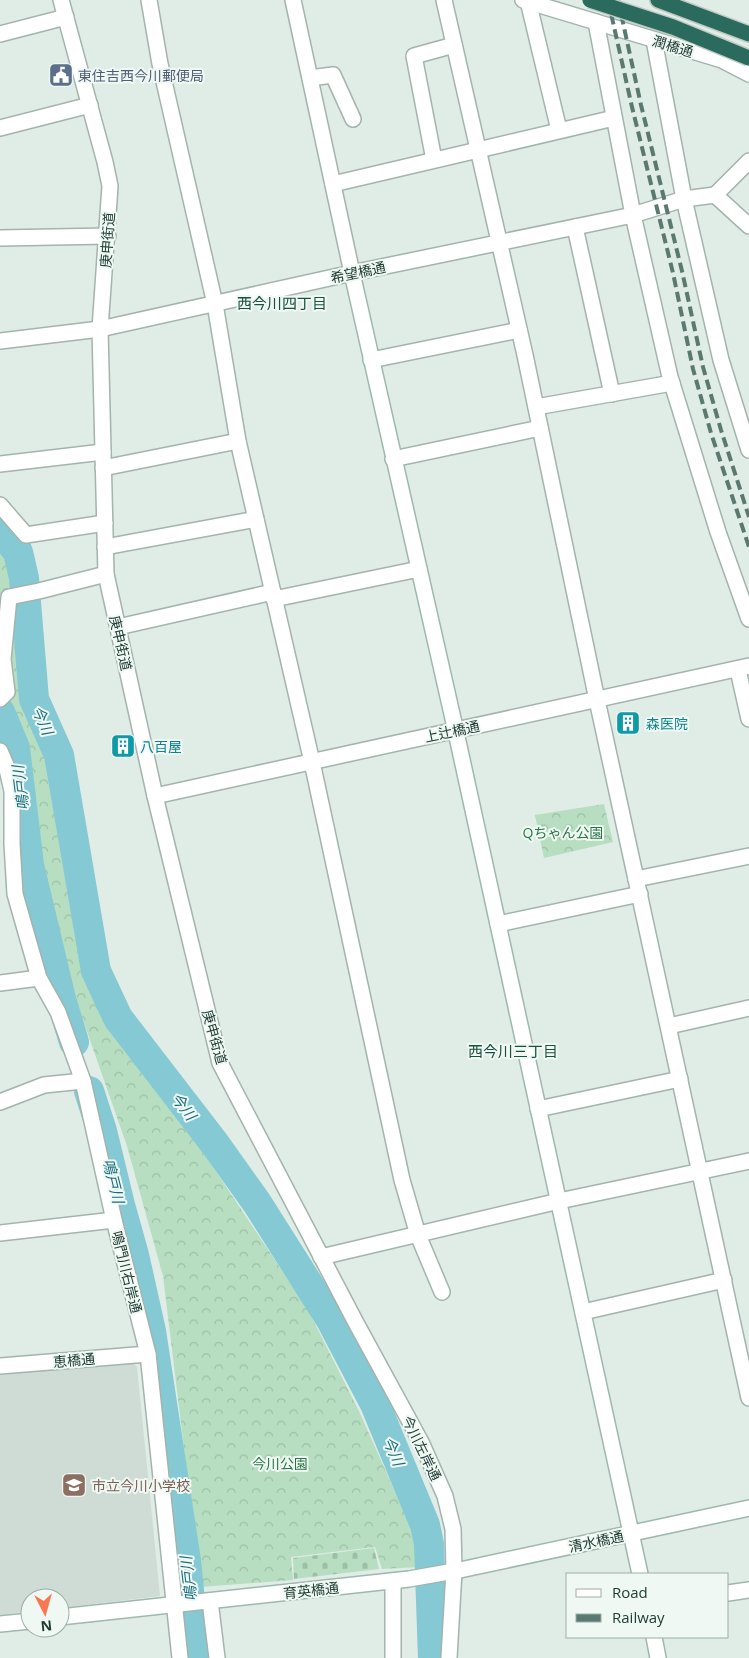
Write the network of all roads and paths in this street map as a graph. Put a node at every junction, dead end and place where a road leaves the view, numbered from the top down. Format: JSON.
{"nodes":[{"id":1,"x":61,"y":0,"type":"edge"},
{"id":2,"x":149,"y":0,"type":"edge"},
{"id":3,"x":293,"y":0,"type":"edge"},
{"id":4,"x":444,"y":0,"type":"edge"},
{"id":5,"x":590,"y":0,"type":"edge"},
{"id":6,"x":658,"y":0,"type":"edge"},
{"id":7,"x":525,"y":1,"type":"edge"},
{"id":8,"x":66,"y":17,"type":"junction"},
{"id":9,"x":596,"y":22,"type":"junction"},
{"id":10,"x":0,"y":34,"type":"edge"},
{"id":11,"x":749,"y":34,"type":"edge"},
{"id":12,"x":654,"y":40,"type":"junction"},
{"id":13,"x":454,"y":44,"type":"junction"},
{"id":14,"x":749,"y":58,"type":"edge"},
{"id":15,"x":749,"y":74,"type":"edge"},
{"id":16,"x":310,"y":78,"type":"junction"},
{"id":17,"x":90,"y":105,"type":"junction"},
{"id":18,"x":614,"y":118,"type":"junction"},
{"id":19,"x":353,"y":119,"type":"dead end"},
{"id":20,"x":0,"y":128,"type":"edge"},
{"id":21,"x":559,"y":130,"type":"junction"},
{"id":22,"x":477,"y":150,"type":"junction"},
{"id":23,"x":434,"y":160,"type":"junction"},
{"id":24,"x":749,"y":161,"type":"edge"},
{"id":25,"x":333,"y":184,"type":"junction"},
{"id":26,"x":715,"y":195,"type":"junction"},
{"id":27,"x":684,"y":199,"type":"junction"},
{"id":28,"x":633,"y":215,"type":"junction"},
{"id":29,"x":749,"y":226,"type":"edge"},
{"id":30,"x":575,"y":227,"type":"junction"},
{"id":31,"x":108,"y":236,"type":"junction"},
{"id":32,"x":0,"y":238,"type":"edge"},
{"id":33,"x":498,"y":243,"type":"junction"},
{"id":34,"x":352,"y":273,"type":"junction"},
{"id":35,"x":215,"y":304,"type":"junction"},
{"id":36,"x":100,"y":329,"type":"junction"},
{"id":37,"x":519,"y":330,"type":"junction"},
{"id":38,"x":0,"y":341,"type":"edge"},
{"id":39,"x":371,"y":360,"type":"junction"},
{"id":40,"x":672,"y":383,"type":"junction"},
{"id":41,"x":612,"y":394,"type":"junction"},
{"id":42,"x":536,"y":407,"type":"junction"},
{"id":43,"x":540,"y":428,"type":"junction"},
{"id":44,"x":238,"y":441,"type":"junction"},
{"id":45,"x":749,"y":450,"type":"edge"},
{"id":46,"x":103,"y":452,"type":"junction"},
{"id":47,"x":394,"y":459,"type":"junction"},
{"id":48,"x":0,"y":464,"type":"edge"},
{"id":49,"x":103,"y":468,"type":"junction"},
{"id":50,"x":0,"y":505,"type":"edge"},
{"id":51,"x":256,"y":519,"type":"junction"},
{"id":52,"x":104,"y":523,"type":"junction"},
{"id":53,"x":105,"y":547,"type":"junction"},
{"id":54,"x":419,"y":569,"type":"junction"},
{"id":55,"x":106,"y":574,"type":"junction"},
{"id":56,"x":274,"y":595,"type":"junction"},
{"id":57,"x":749,"y":619,"type":"edge"},
{"id":58,"x":118,"y":627,"type":"junction"},
{"id":59,"x":743,"y":668,"type":"edge"},
{"id":60,"x":1,"y":699,"type":"edge"},
{"id":61,"x":597,"y":700,"type":"junction"},
{"id":62,"x":749,"y":719,"type":"edge"},
{"id":63,"x":455,"y":730,"type":"junction"},
{"id":64,"x":0,"y":752,"type":"edge"},
{"id":65,"x":312,"y":762,"type":"junction"},
{"id":66,"x":155,"y":796,"type":"junction"},
{"id":67,"x":5,"y":803,"type":"edge"},
{"id":68,"x":749,"y":856,"type":"edge"},
{"id":69,"x":636,"y":879,"type":"junction"},
{"id":70,"x":7,"y":889,"type":"edge"},
{"id":71,"x":640,"y":894,"type":"junction"},
{"id":72,"x":498,"y":924,"type":"junction"},
{"id":73,"x":39,"y":978,"type":"junction"},
{"id":74,"x":0,"y":983,"type":"edge"},
{"id":75,"x":749,"y":1008,"type":"edge"},
{"id":76,"x":668,"y":1026,"type":"junction"},
{"id":77,"x":680,"y":1079,"type":"junction"},
{"id":78,"x":84,"y":1081,"type":"junction"},
{"id":79,"x":0,"y":1102,"type":"edge"},
{"id":80,"x":538,"y":1109,"type":"junction"},
{"id":81,"x":749,"y":1161,"type":"edge"},
{"id":82,"x":700,"y":1171,"type":"junction"},
{"id":83,"x":559,"y":1201,"type":"junction"},
{"id":84,"x":114,"y":1220,"type":"junction"},
{"id":85,"x":0,"y":1233,"type":"edge"},
{"id":86,"x":418,"y":1235,"type":"junction"},
{"id":87,"x":322,"y":1257,"type":"junction"},
{"id":88,"x":724,"y":1280,"type":"junction"},
{"id":89,"x":442,"y":1292,"type":"dead end"},
{"id":90,"x":583,"y":1312,"type":"junction"},
{"id":91,"x":148,"y":1354,"type":"junction"},
{"id":92,"x":0,"y":1366,"type":"edge"},
{"id":93,"x":747,"y":1377,"type":"edge"},
{"id":94,"x":749,"y":1398,"type":"edge"},
{"id":95,"x":749,"y":1508,"type":"edge"},
{"id":96,"x":630,"y":1533,"type":"junction"},
{"id":97,"x":448,"y":1572,"type":"junction"},
{"id":98,"x":640,"y":1573,"type":"edge"},
{"id":99,"x":421,"y":1577,"type":"joint"},
{"id":100,"x":393,"y":1581,"type":"junction"},
{"id":101,"x":749,"y":1590,"type":"edge"},
{"id":102,"x":729,"y":1593,"type":"edge"},
{"id":103,"x":206,"y":1601,"type":"junction"},
{"id":104,"x":178,"y":1603,"type":"junction"},
{"id":105,"x":70,"y":1616,"type":"edge"},
{"id":106,"x":20,"y":1621,"type":"edge"},
{"id":107,"x":0,"y":1624,"type":"edge"},
{"id":108,"x":654,"y":1638,"type":"edge"},
{"id":109,"x":180,"y":1658,"type":"edge"},
{"id":110,"x":216,"y":1658,"type":"edge"},
{"id":111,"x":394,"y":1658,"type":"edge"},
{"id":112,"x":449,"y":1658,"type":"edge"},
{"id":113,"x":658,"y":1658,"type":"edge"}],
"edges":[{"from":1,"to":8,"type":"street","name":"庚申街道"},
{"from":2,"to":35,"type":"street"},
{"from":3,"to":16,"type":"street"},
{"from":4,"to":13,"type":"street"},
{"from":5,"to":14,"type":"highway","bridge":true},
{"from":6,"to":11,"type":"highway"},
{"from":7,"to":9,"type":"street","name":"潤橋通"},
{"from":7,"to":21,"type":"street"},
{"from":8,"to":10,"type":"street"},
{"from":8,"to":17,"type":"street","name":"庚申街道"},
{"from":9,"to":12,"type":"street","name":"潤橋通"},
{"from":9,"to":18,"type":"street"},
{"from":12,"to":15,"type":"street","name":"潤橋通"},
{"from":12,"to":27,"type":"street"},
{"from":13,"to":22,"type":"street"},
{"from":13,"to":23,"type":"street"},
{"from":16,"to":19,"type":"street"},
{"from":16,"to":25,"type":"street"},
{"from":17,"to":20,"type":"street"},
{"from":17,"to":31,"type":"street","name":"庚申街道"},
{"from":18,"to":21,"type":"street"},
{"from":18,"to":28,"type":"street"},
{"from":21,"to":22,"type":"street"},
{"from":22,"to":23,"type":"street"},
{"from":22,"to":33,"type":"street"},
{"from":23,"to":25,"type":"street"},
{"from":24,"to":26,"type":"street"},
{"from":25,"to":34,"type":"street"},
{"from":26,"to":27,"type":"street","name":"希望橋通"},
{"from":26,"to":29,"type":"street"},
{"from":27,"to":28,"type":"street","name":"希望橋通"},
{"from":27,"to":45,"type":"street"},
{"from":28,"to":30,"type":"street","name":"希望橋通"},
{"from":28,"to":40,"type":"street"},
{"from":30,"to":33,"type":"street","name":"希望橋通"},
{"from":30,"to":41,"type":"street"},
{"from":31,"to":32,"type":"street"},
{"from":31,"to":36,"type":"street","name":"庚申街道"},
{"from":33,"to":34,"type":"street","name":"希望橋通"},
{"from":33,"to":37,"type":"street"},
{"from":34,"to":35,"type":"street","name":"希望橋通"},
{"from":34,"to":39,"type":"street"},
{"from":35,"to":36,"type":"street","name":"希望橋通"},
{"from":35,"to":44,"type":"street"},
{"from":36,"to":38,"type":"street","name":"希望橋通"},
{"from":36,"to":46,"type":"street","name":"庚申街道"},
{"from":37,"to":39,"type":"street"},
{"from":37,"to":42,"type":"street"},
{"from":39,"to":47,"type":"street"},
{"from":40,"to":41,"type":"street"},
{"from":40,"to":57,"type":"street"},
{"from":41,"to":42,"type":"street"},
{"from":42,"to":43,"type":"street"},
{"from":43,"to":47,"type":"street"},
{"from":43,"to":61,"type":"street"},
{"from":44,"to":49,"type":"street"},
{"from":44,"to":51,"type":"street"},
{"from":46,"to":48,"type":"street"},
{"from":46,"to":49,"type":"street","name":"庚申街道"},
{"from":47,"to":54,"type":"street"},
{"from":49,"to":52,"type":"street","name":"庚申街道"},
{"from":50,"to":52,"type":"street"},
{"from":51,"to":53,"type":"street"},
{"from":51,"to":56,"type":"street"},
{"from":52,"to":53,"type":"street","name":"庚申街道"},
{"from":53,"to":55,"type":"street","name":"庚申街道"},
{"from":54,"to":56,"type":"street"},
{"from":54,"to":63,"type":"street"},
{"from":55,"to":58,"type":"street","name":"庚申街道"},
{"from":55,"to":60,"type":"street"},
{"from":56,"to":58,"type":"street"},
{"from":56,"to":65,"type":"street"},
{"from":58,"to":66,"type":"street","name":"庚申街道"},
{"from":59,"to":61,"type":"street","name":"上辻橋通"},
{"from":59,"to":62,"type":"street"},
{"from":61,"to":63,"type":"street","name":"上辻橋通"},
{"from":61,"to":69,"type":"street"},
{"from":63,"to":65,"type":"street","name":"上辻橋通"},
{"from":63,"to":72,"type":"street"},
{"from":64,"to":67,"type":"street","name":"鳴門川右岸通"},
{"from":65,"to":66,"type":"street","name":"上辻橋通"},
{"from":65,"to":86,"type":"street"},
{"from":66,"to":87,"type":"street","name":"庚申街道"},
{"from":67,"to":70,"type":"street","name":"鳴門川右岸通"},
{"from":68,"to":69,"type":"street"},
{"from":69,"to":71,"type":"street"},
{"from":70,"to":73,"type":"street","name":"鳴門川右岸通"},
{"from":71,"to":72,"type":"street"},
{"from":71,"to":76,"type":"street"},
{"from":72,"to":80,"type":"street"},
{"from":73,"to":74,"type":"street"},
{"from":73,"to":78,"type":"street","name":"鳴門川右岸通"},
{"from":75,"to":76,"type":"street"},
{"from":76,"to":77,"type":"street"},
{"from":77,"to":80,"type":"street"},
{"from":77,"to":82,"type":"street"},
{"from":78,"to":79,"type":"street"},
{"from":78,"to":84,"type":"street","name":"鳴門川右岸通"},
{"from":80,"to":83,"type":"street"},
{"from":81,"to":82,"type":"street"},
{"from":82,"to":83,"type":"street"},
{"from":82,"to":88,"type":"street"},
{"from":83,"to":86,"type":"street"},
{"from":83,"to":90,"type":"street"},
{"from":84,"to":85,"type":"street"},
{"from":84,"to":91,"type":"street","name":"鳴門川右岸通"},
{"from":86,"to":87,"type":"street"},
{"from":86,"to":89,"type":"street"},
{"from":87,"to":97,"type":"street","name":"今川左岸通"},
{"from":88,"to":90,"type":"street"},
{"from":88,"to":93,"type":"street"},
{"from":90,"to":96,"type":"street"},
{"from":91,"to":92,"type":"street","name":"恵橋通"},
{"from":91,"to":104,"type":"street","name":"鳴門川右岸通"},
{"from":93,"to":94,"type":"street"},
{"from":95,"to":96,"type":"street","name":"清水橋通"},
{"from":96,"to":97,"type":"street","name":"清水橋通"},
{"from":96,"to":98,"type":"street"},
{"from":97,"to":99,"type":"street","name":"清水橋通"},
{"from":97,"to":112,"type":"street","name":"今川左岸通"},
{"from":99,"to":100,"type":"street","name":"育英橋通"},
{"from":100,"to":103,"type":"street","name":"育英橋通"},
{"from":100,"to":111,"type":"street"},
{"from":101,"to":102,"type":"street"},
{"from":103,"to":104,"type":"street","name":"育英橋通"},
{"from":103,"to":110,"type":"street"},
{"from":104,"to":105,"type":"street"},
{"from":104,"to":109,"type":"street","name":"鳴門川右岸通"},
{"from":106,"to":107,"type":"street"},
{"from":108,"to":113,"type":"street"}]}
